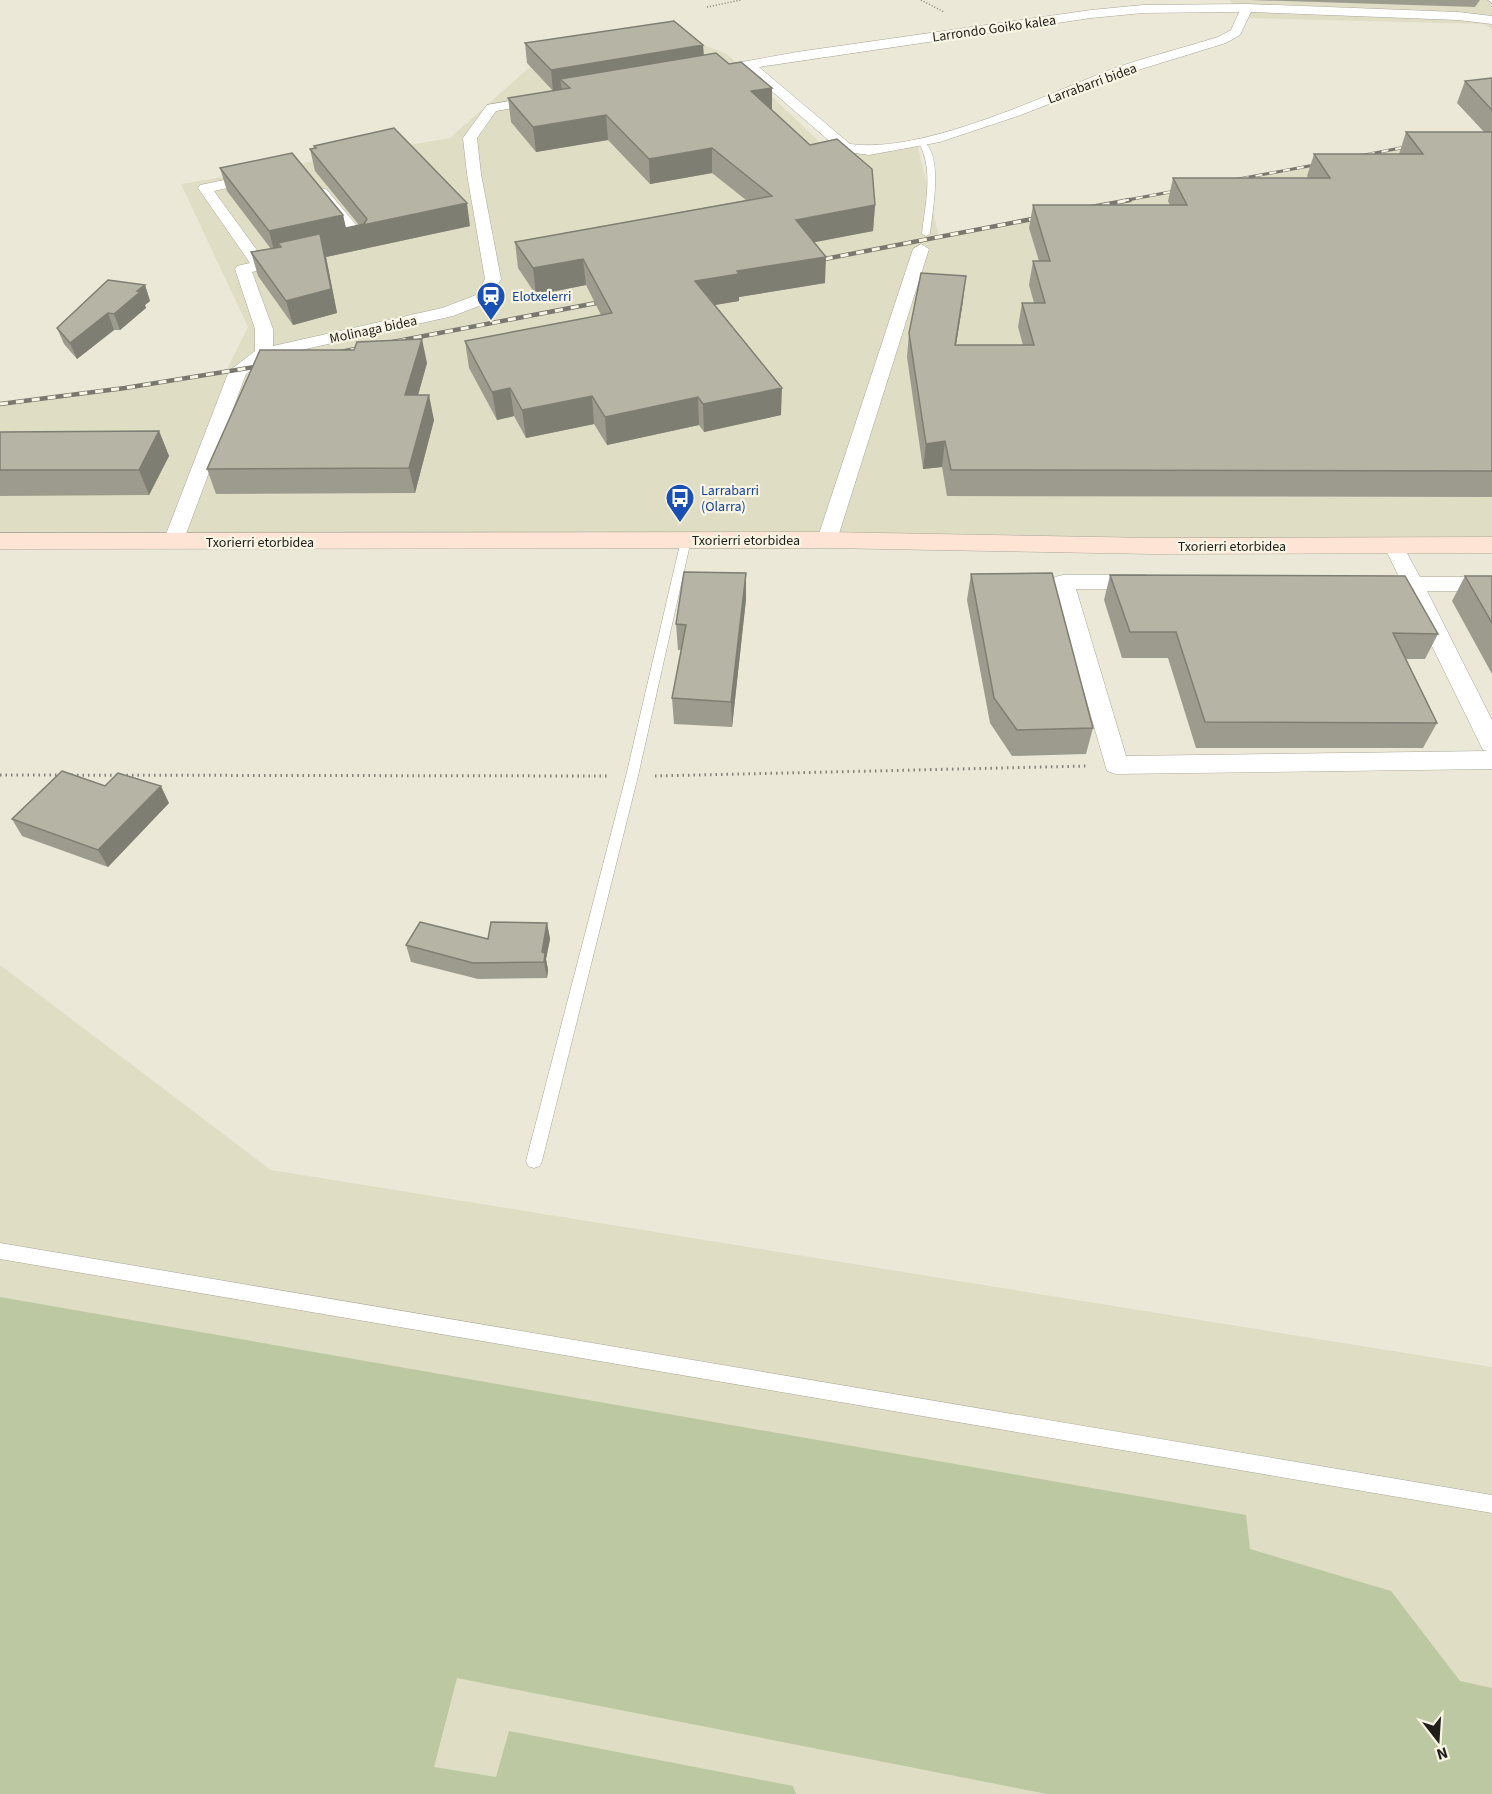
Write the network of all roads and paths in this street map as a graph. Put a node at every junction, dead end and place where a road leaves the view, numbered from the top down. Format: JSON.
{"nodes":[{"id":1,"x":741,"y":0,"type":"edge"},
{"id":2,"x":1224,"y":4,"type":"edge"},
{"id":3,"x":707,"y":7,"type":"dead end"},
{"id":4,"x":1247,"y":9,"type":"junction"},
{"id":5,"x":1492,"y":20,"type":"edge"},
{"id":6,"x":749,"y":65,"type":"junction"},
{"id":7,"x":700,"y":74,"type":"edge"},
{"id":8,"x":563,"y":96,"type":"edge"},
{"id":9,"x":922,"y":143,"type":"junction"},
{"id":10,"x":269,"y":175,"type":"edge"},
{"id":11,"x":309,"y":178,"type":"edge"},
{"id":12,"x":923,"y":241,"type":"joint"},
{"id":13,"x":328,"y":250,"type":"dead end"},
{"id":14,"x":305,"y":255,"type":"edge"},
{"id":15,"x":260,"y":265,"type":"junction"},
{"id":16,"x":264,"y":353,"type":"junction"},
{"id":17,"x":686,"y":540,"type":"junction"},
{"id":18,"x":827,"y":540,"type":"junction"},
{"id":19,"x":0,"y":541,"type":"edge"},
{"id":20,"x":173,"y":542,"type":"junction"},
{"id":21,"x":1492,"y":545,"type":"edge"},
{"id":22,"x":1394,"y":546,"type":"junction"},
{"id":23,"x":1169,"y":582,"type":"edge"},
{"id":24,"x":1356,"y":584,"type":"edge"},
{"id":25,"x":1414,"y":584,"type":"junction"},
{"id":26,"x":1492,"y":584,"type":"edge"},
{"id":27,"x":1492,"y":744,"type":"edge"},
{"id":28,"x":1492,"y":760,"type":"edge"},
{"id":29,"x":1116,"y":765,"type":"junction"},
{"id":30,"x":0,"y":774,"type":"edge"},
{"id":31,"x":632,"y":776,"type":"junction"},
{"id":32,"x":534,"y":1161,"type":"dead end"},
{"id":33,"x":0,"y":1251,"type":"edge"},
{"id":34,"x":1492,"y":1504,"type":"edge"}],
"edges":[{"from":1,"to":3,"type":"path"},
{"from":2,"to":4,"type":"street","name":"Larrondo Goiko kalea"},
{"from":2,"to":6,"type":"street","name":"Larrondo Goiko kalea"},
{"from":4,"to":5,"type":"street","name":"Larrondo Goiko kalea"},
{"from":4,"to":9,"type":"street","name":"Larrabarri bidea"},
{"from":6,"to":7,"type":"street","name":"Larrondo Goiko kalea"},
{"from":6,"to":9,"type":"street","name":"Larrabarri bidea"},
{"from":8,"to":16,"type":"street","name":"Molinaga bidea"},
{"from":9,"to":12,"type":"lane"},
{"from":10,"to":15,"type":"street"},
{"from":11,"to":13,"type":"street"},
{"from":12,"to":18,"type":"street"},
{"from":14,"to":15,"type":"street"},
{"from":15,"to":16,"type":"street"},
{"from":16,"to":20,"type":"street","name":"Molinaga bidea"},
{"from":17,"to":18,"type":"street","name":"Txorierri etorbidea"},
{"from":17,"to":20,"type":"street","name":"Txorierri etorbidea"},
{"from":17,"to":31,"type":"lane"},
{"from":18,"to":22,"type":"street","name":"Txorierri etorbidea"},
{"from":19,"to":20,"type":"street","name":"Txorierri etorbidea"},
{"from":21,"to":22,"type":"street","name":"Txorierri etorbidea"},
{"from":22,"to":25,"type":"street"},
{"from":23,"to":29,"type":"street"},
{"from":24,"to":25,"type":"street"},
{"from":25,"to":26,"type":"street"},
{"from":25,"to":27,"type":"street"},
{"from":28,"to":29,"type":"street"},
{"from":29,"to":31,"type":"path"},
{"from":30,"to":31,"type":"path"},
{"from":31,"to":32,"type":"lane"},
{"from":33,"to":34,"type":"lane"}]}
